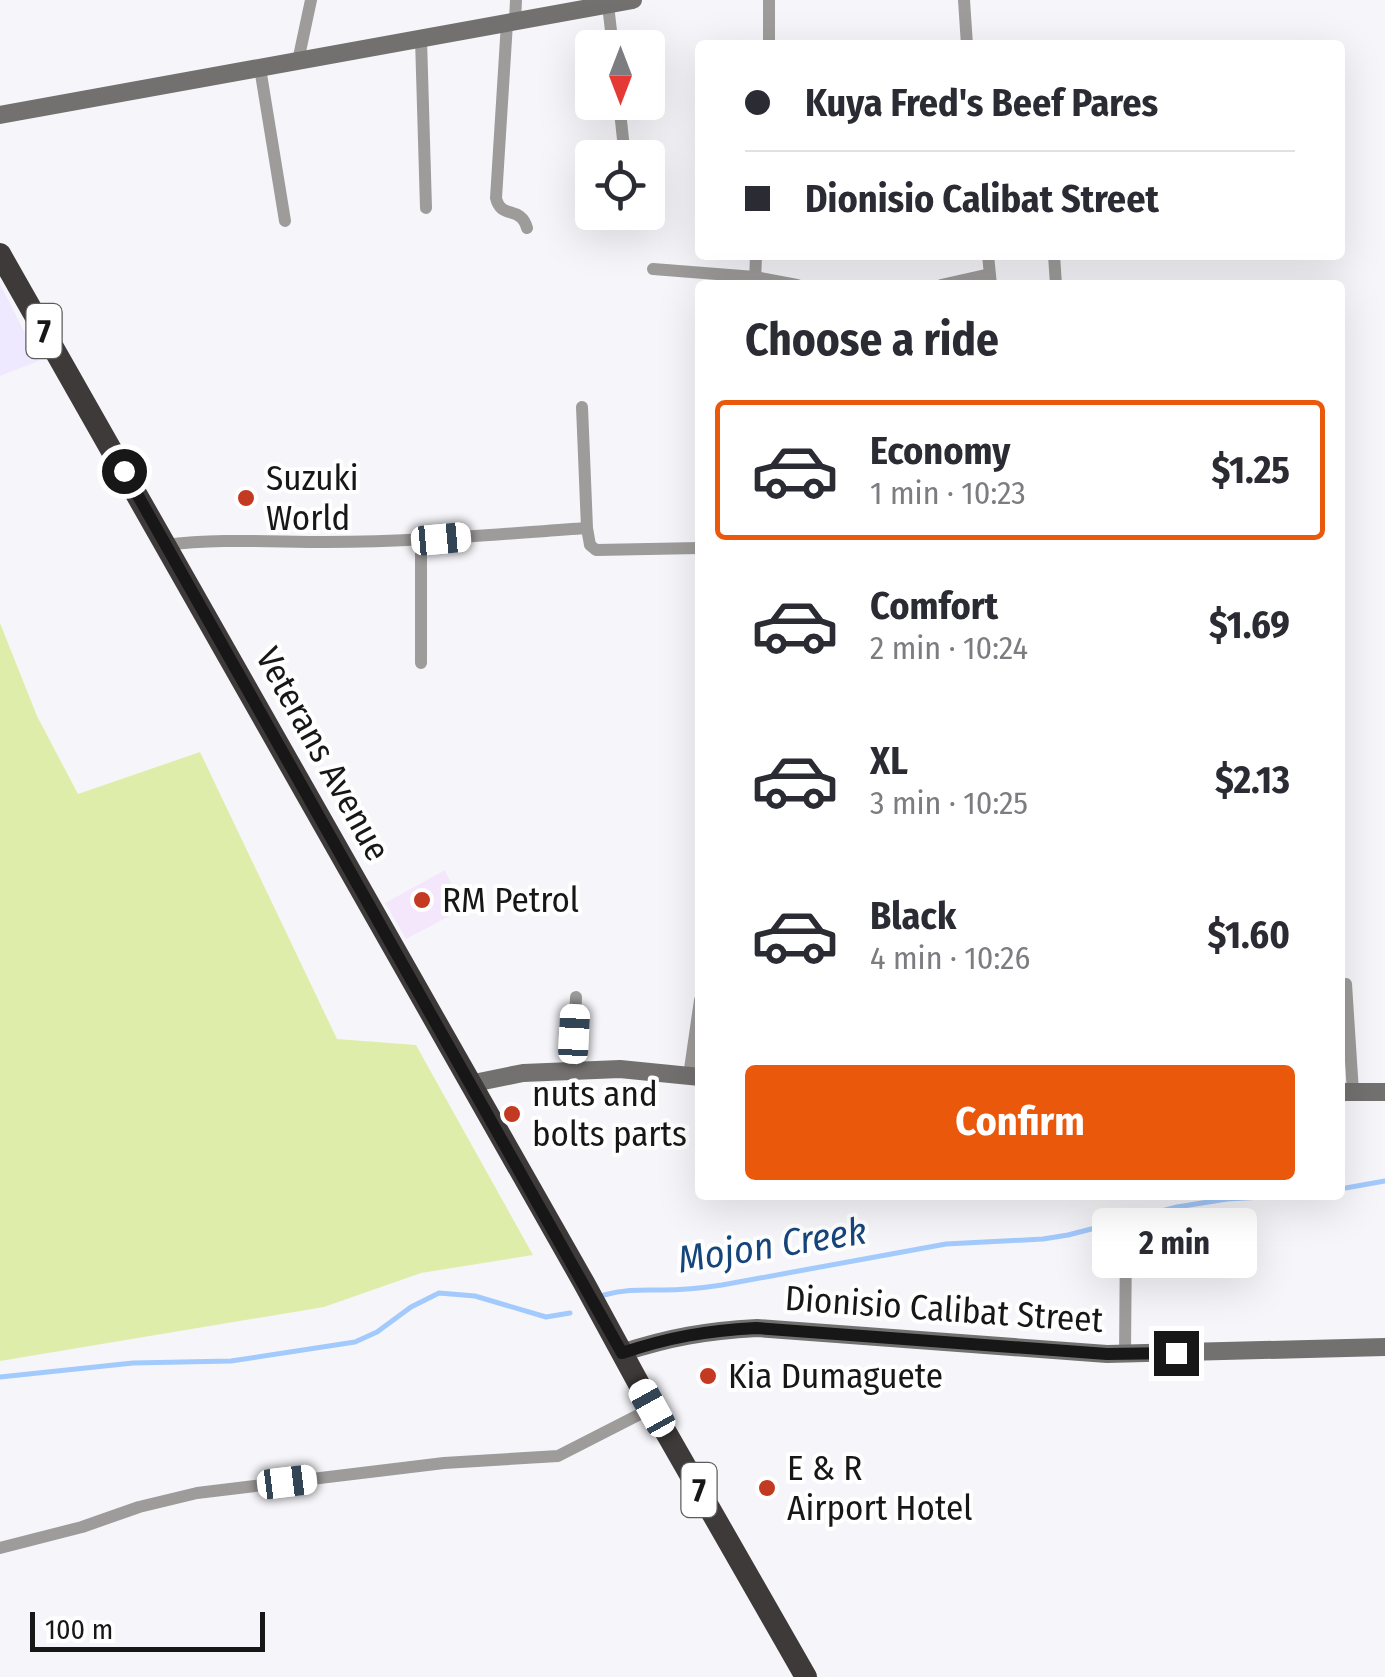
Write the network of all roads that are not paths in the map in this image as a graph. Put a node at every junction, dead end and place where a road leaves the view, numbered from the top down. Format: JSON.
{"nodes":[{"id":1,"x":310,"y":0,"type":"edge"},
{"id":2,"x":516,"y":0,"type":"edge"},
{"id":3,"x":633,"y":0,"type":"edge"},
{"id":4,"x":769,"y":0,"type":"edge"},
{"id":5,"x":964,"y":0,"type":"edge"},
{"id":6,"x":608,"y":4,"type":"junction"},
{"id":7,"x":511,"y":22,"type":"junction"},
{"id":8,"x":611,"y":30,"type":"edge"},
{"id":9,"x":421,"y":39,"type":"junction"},
{"id":10,"x":769,"y":40,"type":"edge"},
{"id":11,"x":967,"y":40,"type":"edge"},
{"id":12,"x":298,"y":61,"type":"junction"},
{"id":13,"x":260,"y":68,"type":"junction"},
{"id":14,"x":0,"y":116,"type":"edge"},
{"id":15,"x":426,"y":208,"type":"dead end"},
{"id":16,"x":285,"y":221,"type":"dead end"},
{"id":17,"x":527,"y":228,"type":"dead end"},
{"id":18,"x":0,"y":254,"type":"edge"},
{"id":19,"x":652,"y":270,"type":"dead end"},
{"id":20,"x":746,"y":280,"type":"edge"},
{"id":21,"x":582,"y":407,"type":"dead end"},
{"id":22,"x":587,"y":528,"type":"junction"},
{"id":23,"x":421,"y":540,"type":"junction"},
{"id":24,"x":165,"y":545,"type":"junction"},
{"id":25,"x":695,"y":548,"type":"edge"},
{"id":26,"x":422,"y":663,"type":"dead end"},
{"id":27,"x":1346,"y":984,"type":"dead end"},
{"id":28,"x":576,"y":997,"type":"dead end"},
{"id":29,"x":573,"y":1071,"type":"junction"},
{"id":30,"x":695,"y":1077,"type":"edge"},
{"id":31,"x":469,"y":1084,"type":"junction"},
{"id":32,"x":1346,"y":1092,"type":"edge"},
{"id":33,"x":1385,"y":1092,"type":"edge"},
{"id":34,"x":1126,"y":1235,"type":"dead end"},
{"id":35,"x":1385,"y":1347,"type":"edge"},
{"id":36,"x":622,"y":1353,"type":"junction"},
{"id":37,"x":1125,"y":1354,"type":"junction"},
{"id":38,"x":652,"y":1408,"type":"junction"},
{"id":39,"x":0,"y":1548,"type":"edge"},
{"id":40,"x":806,"y":1677,"type":"edge"}],
"edges":[{"from":1,"to":12,"type":"street"},
{"from":2,"to":7,"type":"street"},
{"from":3,"to":6,"type":"street"},
{"from":4,"to":10,"type":"street"},
{"from":5,"to":11,"type":"street"},
{"from":6,"to":7,"type":"street"},
{"from":6,"to":8,"type":"street"},
{"from":7,"to":9,"type":"street"},
{"from":7,"to":17,"type":"street"},
{"from":9,"to":12,"type":"street"},
{"from":9,"to":15,"type":"street"},
{"from":12,"to":13,"type":"street"},
{"from":13,"to":14,"type":"street"},
{"from":13,"to":16,"type":"street"},
{"from":18,"to":24,"type":"highway","name":"Veterans Avenue","number":"7"},
{"from":19,"to":20,"type":"street"},
{"from":21,"to":22,"type":"street"},
{"from":22,"to":23,"type":"street"},
{"from":22,"to":25,"type":"street"},
{"from":23,"to":24,"type":"street"},
{"from":23,"to":26,"type":"street"},
{"from":24,"to":31,"type":"highway","name":"Veterans Avenue","number":"7"},
{"from":27,"to":32,"type":"street"},
{"from":28,"to":29,"type":"street"},
{"from":29,"to":30,"type":"street"},
{"from":29,"to":31,"type":"street"},
{"from":31,"to":36,"type":"highway","name":"Veterans Avenue","number":"7"},
{"from":32,"to":33,"type":"street"},
{"from":34,"to":37,"type":"street"},
{"from":35,"to":37,"type":"street","name":"Dionisio Calibat Street"},
{"from":36,"to":37,"type":"street","name":"Dionisio Calibat Street"},
{"from":36,"to":38,"type":"highway","number":"7"},
{"from":38,"to":39,"type":"street"},
{"from":38,"to":40,"type":"highway","number":"7"}]}
